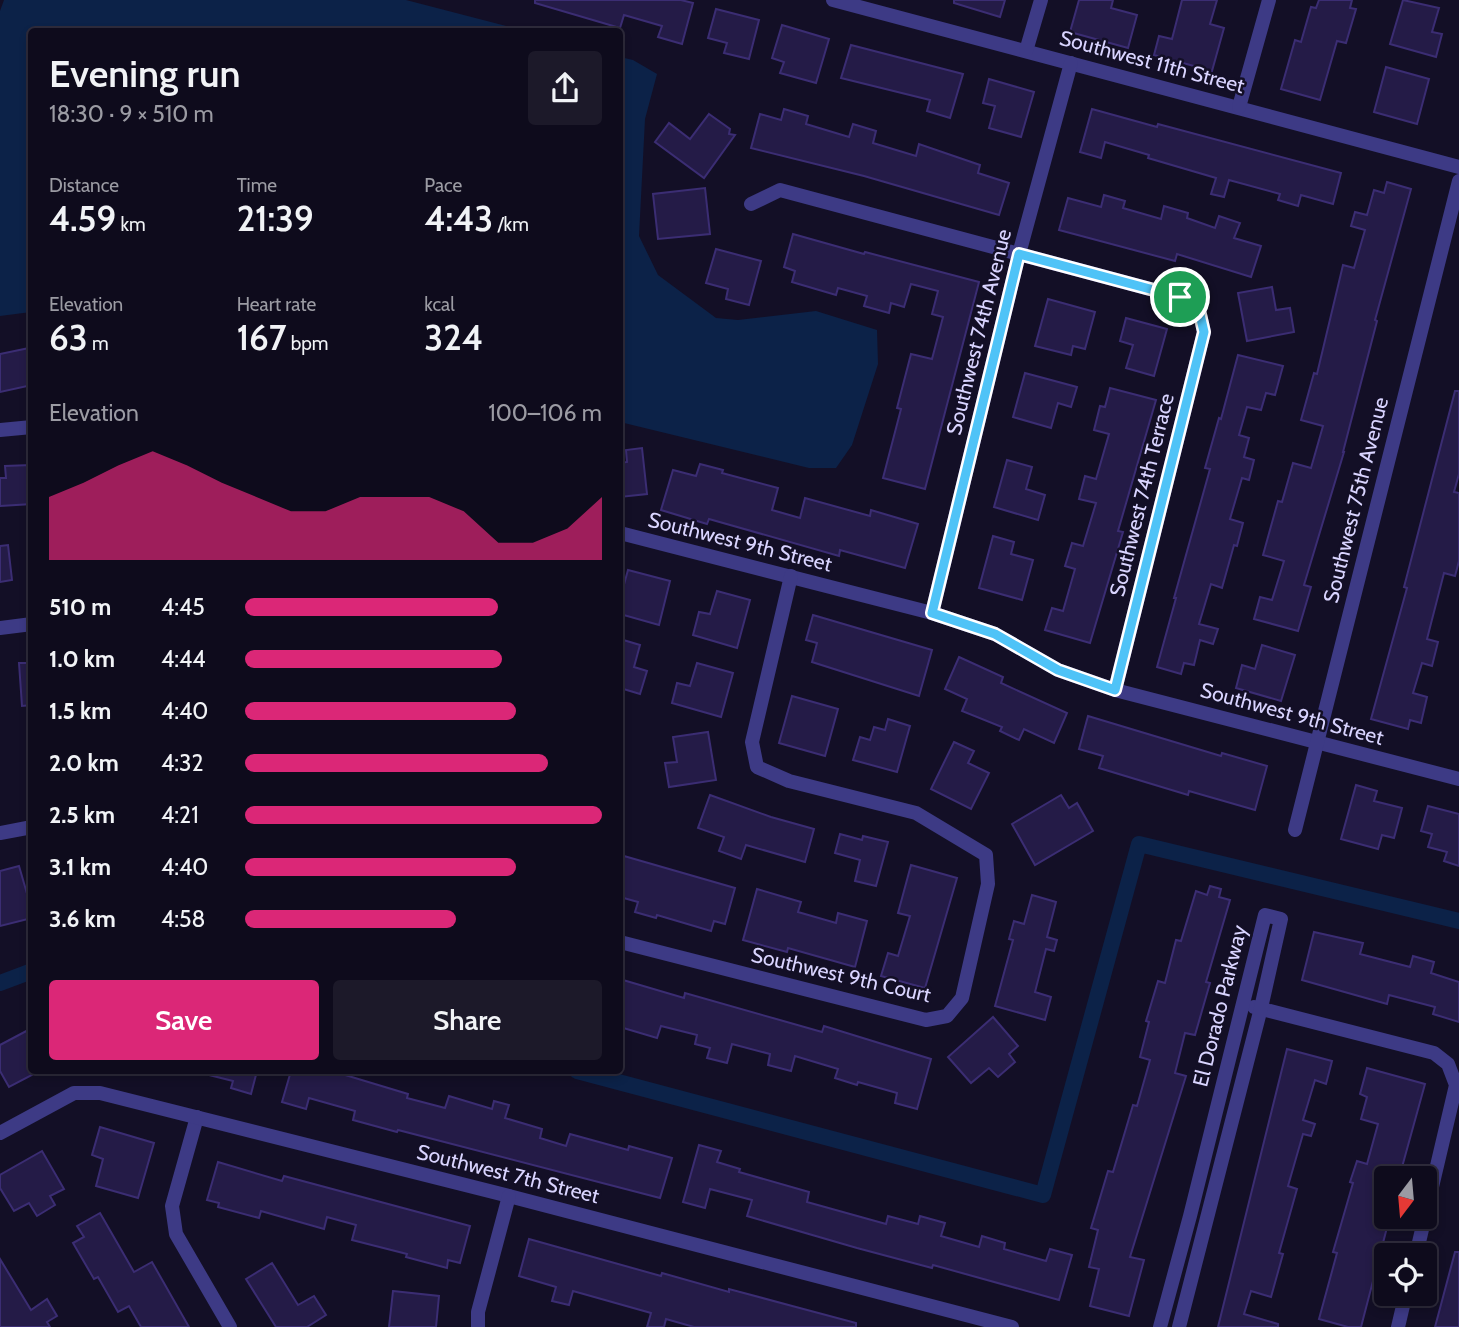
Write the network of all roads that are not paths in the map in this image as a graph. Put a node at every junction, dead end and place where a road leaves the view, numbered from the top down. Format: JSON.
{"nodes":[{"id":1,"x":833,"y":0,"type":"edge"},
{"id":2,"x":1041,"y":0,"type":"edge"},
{"id":3,"x":1269,"y":0,"type":"edge"},
{"id":4,"x":1026,"y":51,"type":"junction"},
{"id":5,"x":1071,"y":63,"type":"junction"},
{"id":6,"x":1238,"y":107,"type":"junction"},
{"id":7,"x":1459,"y":167,"type":"edge"},
{"id":8,"x":1459,"y":181,"type":"edge"},
{"id":9,"x":751,"y":204,"type":"dead end"},
{"id":10,"x":1019,"y":254,"type":"junction"},
{"id":11,"x":28,"y":427,"type":"edge"},
{"id":12,"x":0,"y":430,"type":"edge"},
{"id":13,"x":623,"y":534,"type":"edge"},
{"id":14,"x":790,"y":576,"type":"junction"},
{"id":15,"x":932,"y":613,"type":"junction"},
{"id":16,"x":28,"y":624,"type":"edge"},
{"id":17,"x":0,"y":628,"type":"edge"},
{"id":18,"x":1115,"y":690,"type":"junction"},
{"id":19,"x":1317,"y":743,"type":"junction"},
{"id":20,"x":1459,"y":779,"type":"edge"},
{"id":21,"x":28,"y":828,"type":"edge"},
{"id":22,"x":1295,"y":830,"type":"dead end"},
{"id":23,"x":0,"y":833,"type":"edge"},
{"id":24,"x":623,"y":943,"type":"edge"},
{"id":25,"x":1242,"y":1004,"type":"junction"},
{"id":26,"x":1261,"y":1009,"type":"junction"},
{"id":27,"x":197,"y":1117,"type":"junction"},
{"id":28,"x":0,"y":1133,"type":"edge"},
{"id":29,"x":509,"y":1196,"type":"junction"},
{"id":30,"x":1419,"y":1243,"type":"edge"},
{"id":31,"x":1403,"y":1306,"type":"edge"},
{"id":32,"x":230,"y":1327,"type":"edge"},
{"id":33,"x":478,"y":1327,"type":"edge"},
{"id":34,"x":1013,"y":1327,"type":"edge"},
{"id":35,"x":1160,"y":1327,"type":"edge"},
{"id":36,"x":1179,"y":1327,"type":"edge"},
{"id":37,"x":1398,"y":1327,"type":"edge"}],
"edges":[{"from":1,"to":4,"type":"street","name":"Southwest 11th Street"},
{"from":2,"to":4,"type":"street"},
{"from":3,"to":6,"type":"street"},
{"from":4,"to":5,"type":"street","name":"Southwest 11th Street"},
{"from":5,"to":6,"type":"street","name":"Southwest 11th Street"},
{"from":5,"to":10,"type":"street","name":"Southwest 74th Avenue"},
{"from":6,"to":7,"type":"street","name":"Southwest 11th Street"},
{"from":8,"to":19,"type":"street","name":"Southwest 75th Avenue"},
{"from":9,"to":10,"type":"street"},
{"from":10,"to":15,"type":"street","name":"Southwest 74th Avenue"},
{"from":10,"to":18,"type":"street","name":"Southwest 74th Terrace"},
{"from":11,"to":12,"type":"street"},
{"from":13,"to":14,"type":"street","name":"Southwest 9th Street"},
{"from":14,"to":15,"type":"street","name":"Southwest 9th Street"},
{"from":14,"to":24,"type":"street","name":"Southwest 9th Court"},
{"from":15,"to":18,"type":"street","name":"Southwest 9th Street"},
{"from":16,"to":17,"type":"street"},
{"from":18,"to":19,"type":"street","name":"Southwest 9th Street"},
{"from":19,"to":20,"type":"street","name":"Southwest 9th Street"},
{"from":19,"to":22,"type":"street","name":"Southwest 75th Avenue"},
{"from":21,"to":23,"type":"street"},
{"from":25,"to":26,"type":"street"},
{"from":25,"to":26,"type":"street","name":"El Dorado Parkway"},
{"from":25,"to":35,"type":"street","name":"El Dorado Parkway"},
{"from":26,"to":30,"type":"street"},
{"from":26,"to":36,"type":"street","name":"El Dorado Parkway"},
{"from":27,"to":28,"type":"street","name":"Southwest 7th Street"},
{"from":27,"to":29,"type":"street","name":"Southwest 7th Street"},
{"from":27,"to":32,"type":"street"},
{"from":29,"to":33,"type":"street"},
{"from":29,"to":34,"type":"street","name":"Southwest 7th Street"},
{"from":31,"to":37,"type":"street"}]}
